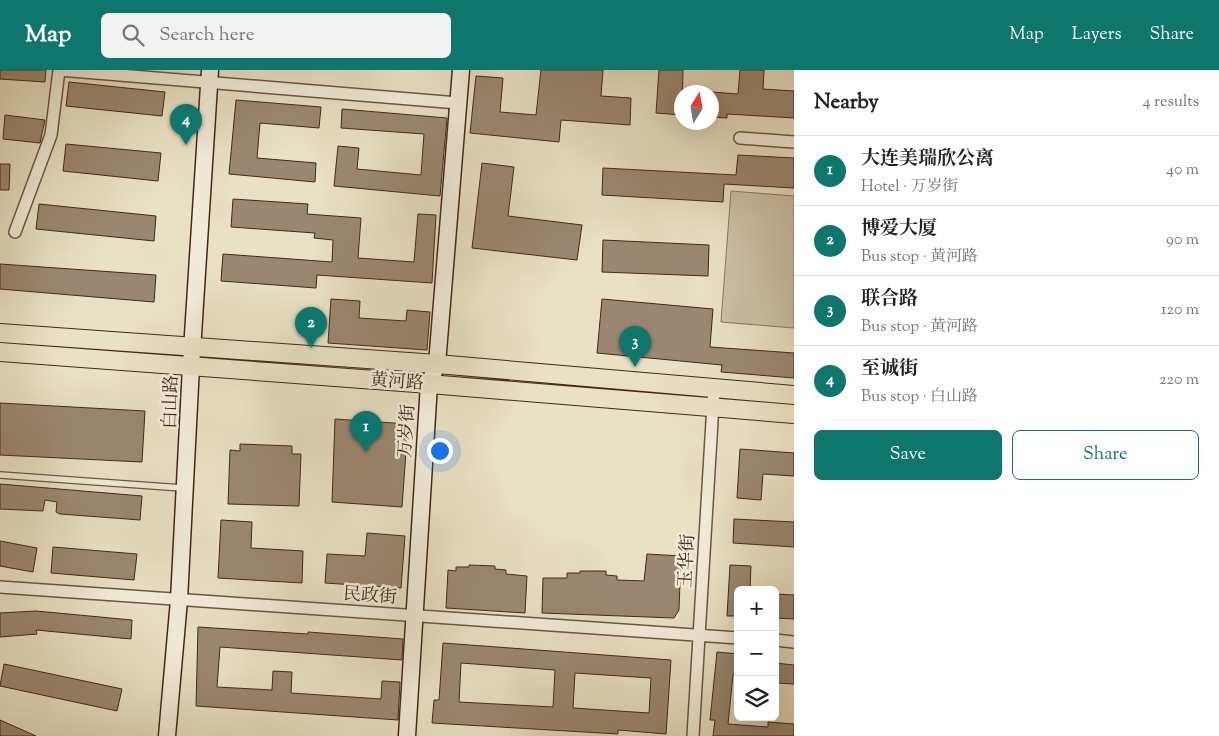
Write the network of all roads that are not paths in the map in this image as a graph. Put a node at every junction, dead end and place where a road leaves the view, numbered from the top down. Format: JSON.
{"nodes":[{"id":1,"x":59,"y":70,"type":"edge"},
{"id":2,"x":461,"y":70,"type":"edge"},
{"id":3,"x":209,"y":76,"type":"edge"},
{"id":4,"x":458,"y":103,"type":"junction"},
{"id":5,"x":740,"y":138,"type":"dead end"},
{"id":6,"x":794,"y":142,"type":"edge"},
{"id":7,"x":16,"y":232,"type":"dead end"},
{"id":8,"x":0,"y":334,"type":"edge"},
{"id":9,"x":192,"y":347,"type":"junction"},
{"id":10,"x":0,"y":352,"type":"edge"},
{"id":11,"x":437,"y":364,"type":"junction"},
{"id":12,"x":191,"y":366,"type":"junction"},
{"id":13,"x":429,"y":384,"type":"junction"},
{"id":14,"x":714,"y":388,"type":"junction"},
{"id":15,"x":794,"y":394,"type":"edge"},
{"id":16,"x":712,"y":407,"type":"junction"},
{"id":17,"x":794,"y":414,"type":"edge"},
{"id":18,"x":0,"y":475,"type":"edge"},
{"id":19,"x":186,"y":488,"type":"junction"},
{"id":20,"x":0,"y":587,"type":"edge"},
{"id":21,"x":180,"y":600,"type":"junction"},
{"id":22,"x":415,"y":616,"type":"junction"},
{"id":23,"x":700,"y":636,"type":"junction"},
{"id":24,"x":734,"y":638,"type":"edge"},
{"id":25,"x":779,"y":640,"type":"edge"},
{"id":26,"x":794,"y":642,"type":"edge"},
{"id":27,"x":167,"y":736,"type":"edge"},
{"id":28,"x":407,"y":736,"type":"edge"},
{"id":29,"x":692,"y":736,"type":"edge"}],
"edges":[{"from":1,"to":3,"type":"street"},
{"from":1,"to":7,"type":"street"},
{"from":2,"to":4,"type":"street","name":"万岁街"},
{"from":3,"to":4,"type":"street"},
{"from":3,"to":9,"type":"street","name":"白山路"},
{"from":4,"to":11,"type":"street","name":"万岁街"},
{"from":5,"to":6,"type":"street"},
{"from":8,"to":9,"type":"main road","name":"黄河路"},
{"from":9,"to":11,"type":"main road","name":"黄河路"},
{"from":9,"to":12,"type":"street","name":"白山路"},
{"from":10,"to":12,"type":"main road","name":"黄河路"},
{"from":11,"to":13,"type":"street","name":"万岁街"},
{"from":11,"to":14,"type":"main road","name":"黄河路"},
{"from":12,"to":13,"type":"main road","name":"黄河路"},
{"from":12,"to":19,"type":"street","name":"白山路"},
{"from":13,"to":16,"type":"main road","name":"黄河路"},
{"from":13,"to":22,"type":"street","name":"万岁街"},
{"from":14,"to":15,"type":"main road","name":"黄河路"},
{"from":14,"to":16,"type":"street","name":"玉华街"},
{"from":16,"to":17,"type":"main road","name":"黄河路"},
{"from":16,"to":23,"type":"street","name":"玉华街"},
{"from":18,"to":19,"type":"lane"},
{"from":19,"to":21,"type":"street","name":"白山路"},
{"from":20,"to":21,"type":"street","name":"民政街"},
{"from":21,"to":22,"type":"street","name":"民政街"},
{"from":21,"to":27,"type":"street","name":"白山路"},
{"from":22,"to":23,"type":"street","name":"民政街"},
{"from":22,"to":28,"type":"street","name":"万岁街"},
{"from":23,"to":24,"type":"street","name":"民政街"},
{"from":23,"to":29,"type":"street","name":"玉华街"},
{"from":25,"to":26,"type":"street"}]}
